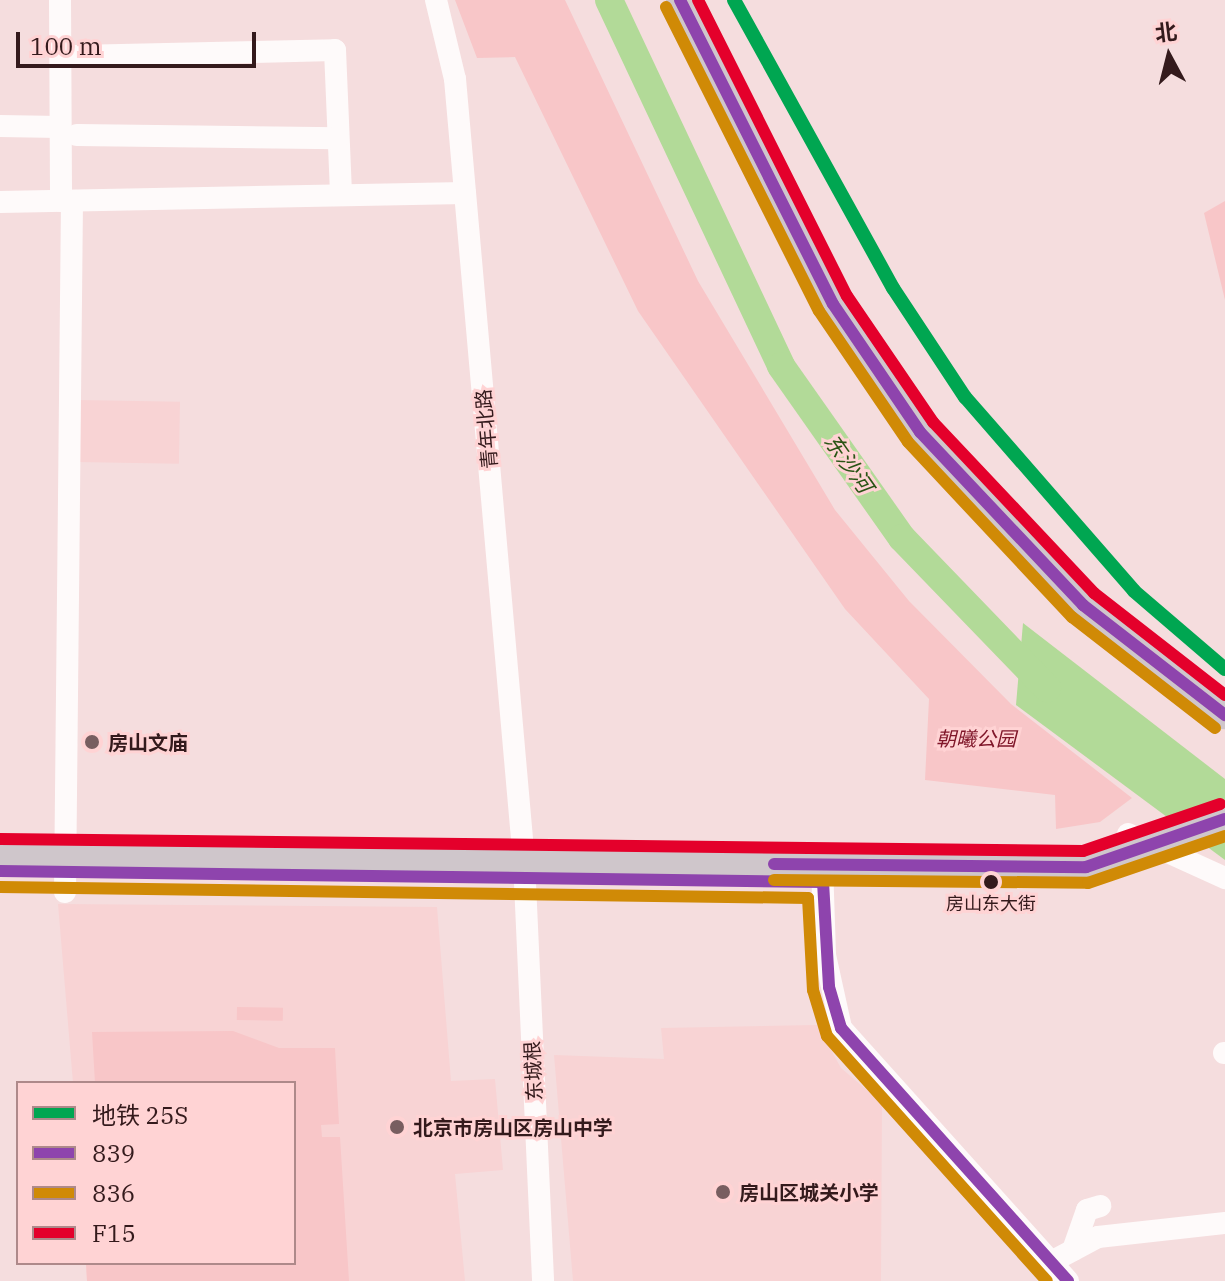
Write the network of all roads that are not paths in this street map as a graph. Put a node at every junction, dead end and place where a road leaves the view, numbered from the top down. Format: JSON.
{"nodes":[{"id":1,"x":60,"y":0,"type":"edge"},
{"id":2,"x":436,"y":0,"type":"edge"},
{"id":3,"x":680,"y":0,"type":"edge"},
{"id":4,"x":76,"y":56,"type":"dead end"},
{"id":5,"x":0,"y":126,"type":"edge"},
{"id":6,"x":69,"y":131,"type":"junction"},
{"id":7,"x":338,"y":138,"type":"junction"},
{"id":8,"x":465,"y":193,"type":"junction"},
{"id":9,"x":341,"y":195,"type":"junction"},
{"id":10,"x":66,"y":201,"type":"junction"},
{"id":11,"x":0,"y":202,"type":"edge"},
{"id":12,"x":1225,"y":715,"type":"edge"},
{"id":13,"x":1225,"y":819,"type":"edge"},
{"id":14,"x":1128,"y":834,"type":"dead end"},
{"id":15,"x":1225,"y":838,"type":"edge"},
{"id":16,"x":1176,"y":848,"type":"junction"},
{"id":17,"x":0,"y":855,"type":"edge"},
{"id":18,"x":524,"y":870,"type":"junction"},
{"id":19,"x":0,"y":871,"type":"edge"},
{"id":20,"x":64,"y":873,"type":"junction"},
{"id":21,"x":822,"y":873,"type":"junction"},
{"id":22,"x":1225,"y":878,"type":"edge"},
{"id":23,"x":1100,"y":1206,"type":"dead end"},
{"id":24,"x":1225,"y":1223,"type":"edge"},
{"id":25,"x":1073,"y":1250,"type":"junction"},
{"id":26,"x":1051,"y":1262,"type":"junction"},
{"id":27,"x":543,"y":1281,"type":"edge"},
{"id":28,"x":1068,"y":1281,"type":"edge"}],
"edges":[{"from":1,"to":6,"type":"street"},
{"from":2,"to":8,"type":"street","name":"青年北路"},
{"from":3,"to":12,"type":"main road"},
{"from":4,"to":7,"type":"street"},
{"from":5,"to":6,"type":"street"},
{"from":6,"to":7,"type":"street"},
{"from":6,"to":10,"type":"street"},
{"from":7,"to":9,"type":"street"},
{"from":8,"to":9,"type":"street"},
{"from":8,"to":18,"type":"street","name":"青年北路"},
{"from":9,"to":10,"type":"street"},
{"from":10,"to":11,"type":"street"},
{"from":10,"to":20,"type":"street"},
{"from":13,"to":16,"type":"main road"},
{"from":14,"to":16,"type":"street"},
{"from":15,"to":16,"type":"main road"},
{"from":16,"to":21,"type":"main road"},
{"from":16,"to":22,"type":"street"},
{"from":17,"to":20,"type":"main road"},
{"from":18,"to":20,"type":"main road"},
{"from":18,"to":21,"type":"main road"},
{"from":18,"to":27,"type":"street","name":"东城根"},
{"from":19,"to":20,"type":"main road"},
{"from":21,"to":26,"type":"street"},
{"from":23,"to":25,"type":"street"},
{"from":24,"to":25,"type":"street"},
{"from":25,"to":26,"type":"street"},
{"from":26,"to":28,"type":"street"}]}
